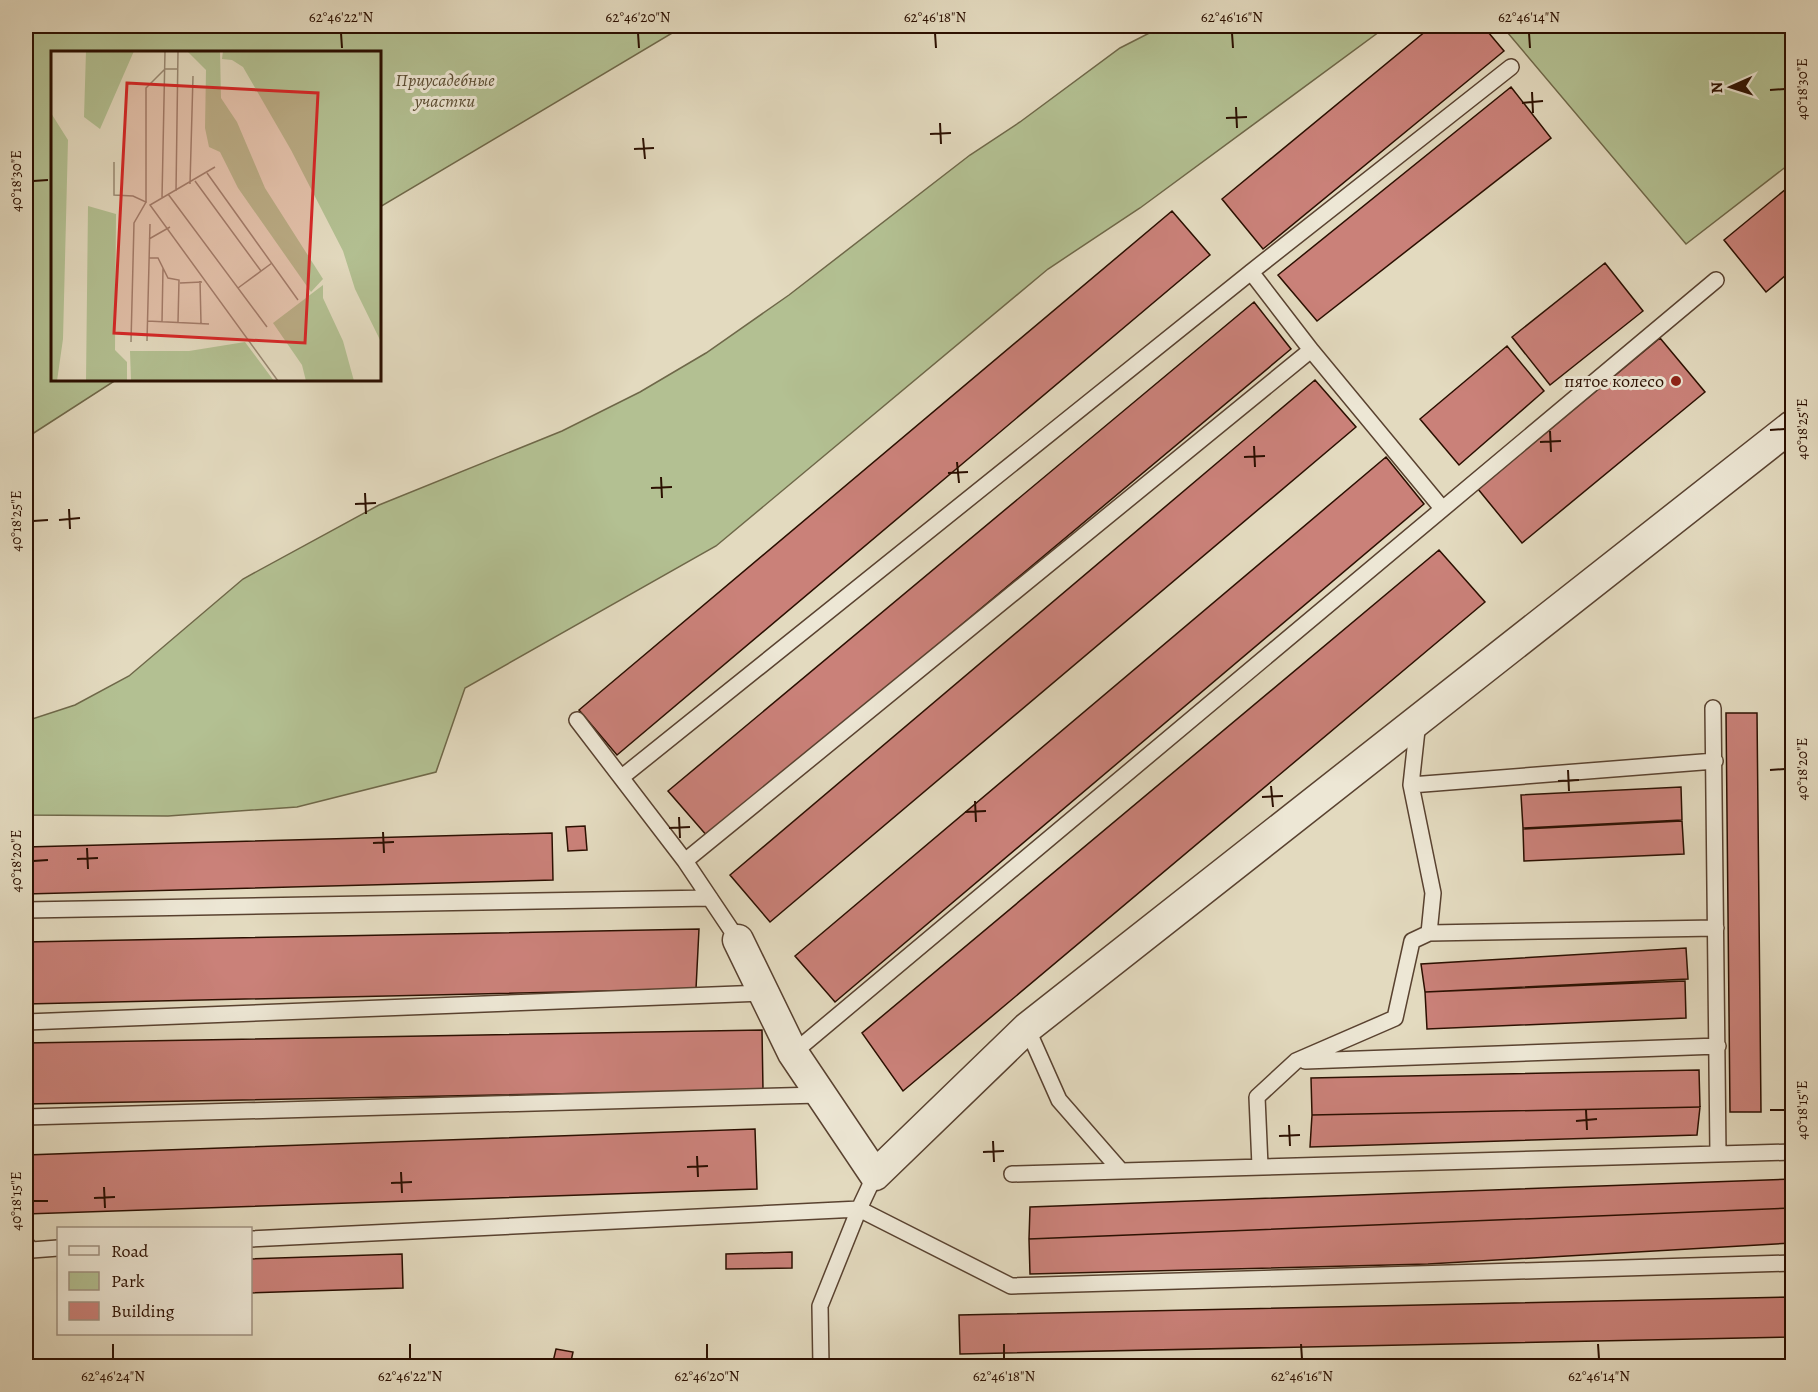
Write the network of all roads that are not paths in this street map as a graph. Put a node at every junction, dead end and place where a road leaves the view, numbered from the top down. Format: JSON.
{"nodes":[{"id":1,"x":1511,"y":67,"type":"dead end"},
{"id":2,"x":1251,"y":272,"type":"junction"},
{"id":3,"x":1716,"y":280,"type":"dead end"},
{"id":4,"x":1311,"y":350,"type":"junction"},
{"id":5,"x":1792,"y":426,"type":"edge"},
{"id":6,"x":1441,"y":507,"type":"junction"},
{"id":7,"x":1713,"y":708,"type":"dead end"},
{"id":8,"x":577,"y":720,"type":"dead end"},
{"id":9,"x":1418,"y":721,"type":"junction"},
{"id":10,"x":1715,"y":761,"type":"junction"},
{"id":11,"x":622,"y":777,"type":"junction"},
{"id":12,"x":1411,"y":785,"type":"junction"},
{"id":13,"x":685,"y":861,"type":"junction"},
{"id":14,"x":710,"y":898,"type":"junction"},
{"id":15,"x":26,"y":910,"type":"edge"},
{"id":16,"x":1716,"y":928,"type":"junction"},
{"id":17,"x":1429,"y":933,"type":"junction"},
{"id":18,"x":738,"y":940,"type":"joint"},
{"id":19,"x":763,"y":993,"type":"junction"},
{"id":20,"x":26,"y":1022,"type":"edge"},
{"id":21,"x":1027,"y":1028,"type":"junction"},
{"id":22,"x":1718,"y":1046,"type":"junction"},
{"id":23,"x":793,"y":1053,"type":"junction"},
{"id":24,"x":1296,"y":1061,"type":"junction"},
{"id":25,"x":819,"y":1095,"type":"junction"},
{"id":26,"x":26,"y":1117,"type":"edge"},
{"id":27,"x":1792,"y":1152,"type":"edge"},
{"id":28,"x":1718,"y":1154,"type":"junction"},
{"id":29,"x":1260,"y":1166,"type":"junction"},
{"id":30,"x":1121,"y":1171,"type":"junction"},
{"id":31,"x":1012,"y":1174,"type":"dead end"},
{"id":32,"x":875,"y":1175,"type":"junction"},
{"id":33,"x":859,"y":1209,"type":"junction"},
{"id":34,"x":252,"y":1239,"type":"edge"},
{"id":35,"x":26,"y":1244,"type":"edge"},
{"id":36,"x":57,"y":1248,"type":"edge"},
{"id":37,"x":1792,"y":1263,"type":"edge"},
{"id":38,"x":821,"y":1366,"type":"edge"}],
"edges":[{"from":1,"to":2,"type":"lane"},
{"from":2,"to":4,"type":"lane"},
{"from":2,"to":11,"type":"lane"},
{"from":3,"to":6,"type":"lane"},
{"from":4,"to":6,"type":"lane"},
{"from":4,"to":13,"type":"lane"},
{"from":5,"to":9,"type":"street"},
{"from":6,"to":23,"type":"lane"},
{"from":7,"to":10,"type":"lane"},
{"from":8,"to":11,"type":"lane"},
{"from":9,"to":12,"type":"lane"},
{"from":9,"to":21,"type":"street"},
{"from":10,"to":12,"type":"lane"},
{"from":10,"to":16,"type":"lane"},
{"from":11,"to":13,"type":"lane"},
{"from":12,"to":17,"type":"lane"},
{"from":13,"to":14,"type":"lane"},
{"from":14,"to":15,"type":"lane"},
{"from":14,"to":18,"type":"lane"},
{"from":16,"to":17,"type":"lane"},
{"from":16,"to":22,"type":"lane"},
{"from":17,"to":24,"type":"lane"},
{"from":18,"to":19,"type":"street"},
{"from":19,"to":20,"type":"lane"},
{"from":19,"to":23,"type":"street"},
{"from":21,"to":30,"type":"lane"},
{"from":21,"to":32,"type":"street"},
{"from":22,"to":24,"type":"lane"},
{"from":22,"to":28,"type":"lane"},
{"from":23,"to":25,"type":"street"},
{"from":24,"to":29,"type":"lane"},
{"from":25,"to":26,"type":"lane"},
{"from":25,"to":32,"type":"street"},
{"from":27,"to":28,"type":"lane"},
{"from":28,"to":29,"type":"lane"},
{"from":29,"to":30,"type":"lane"},
{"from":30,"to":31,"type":"lane"},
{"from":32,"to":33,"type":"lane"},
{"from":33,"to":34,"type":"lane"},
{"from":33,"to":37,"type":"lane"},
{"from":33,"to":38,"type":"lane"},
{"from":35,"to":36,"type":"lane"}]}
